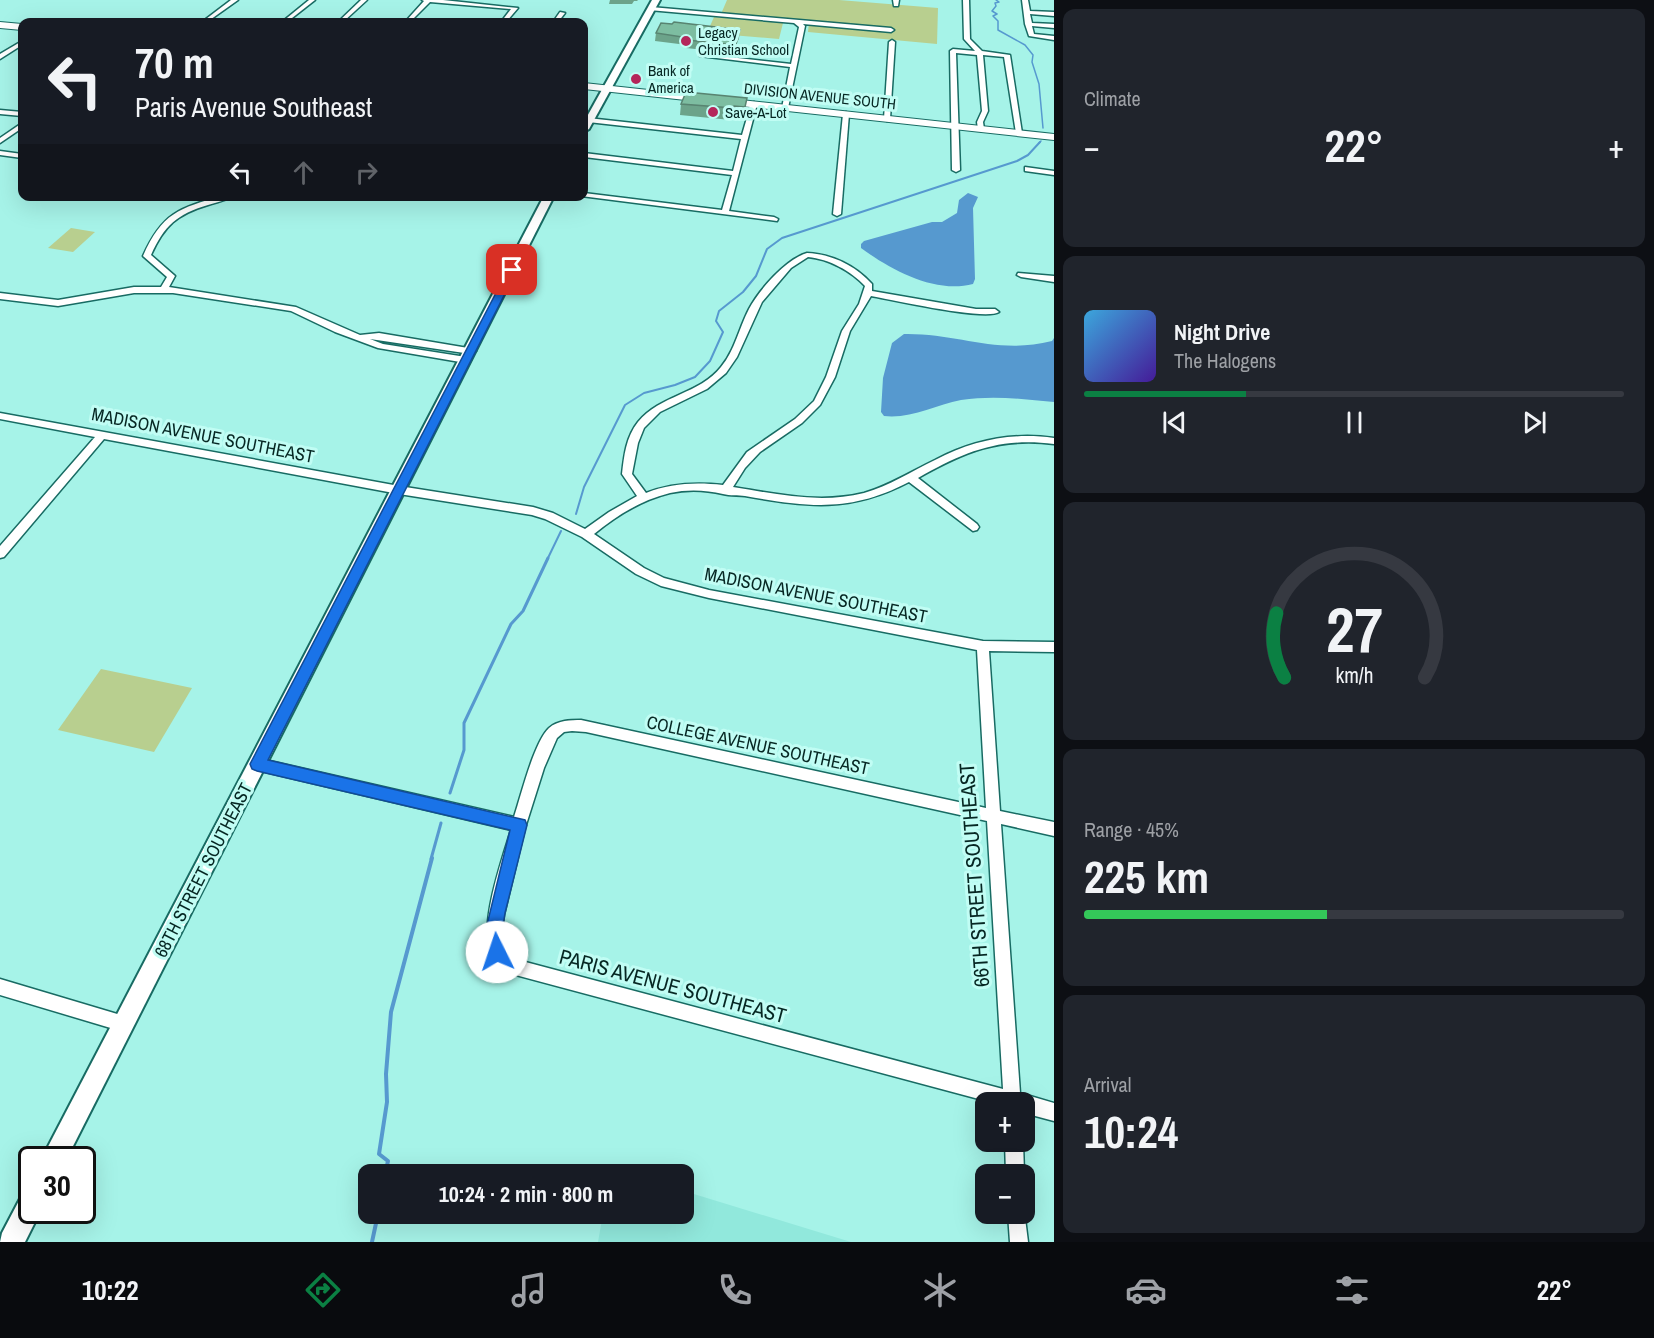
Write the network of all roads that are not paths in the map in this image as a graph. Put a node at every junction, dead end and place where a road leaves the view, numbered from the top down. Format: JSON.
{"nodes":[{"id":1,"x":235,"y":0,"type":"edge"},
{"id":2,"x":312,"y":0,"type":"edge"},
{"id":3,"x":364,"y":0,"type":"edge"},
{"id":4,"x":427,"y":0,"type":"edge"},
{"id":5,"x":656,"y":0,"type":"edge"},
{"id":6,"x":966,"y":0,"type":"edge"},
{"id":7,"x":1025,"y":0,"type":"edge"},
{"id":8,"x":651,"y":9,"type":"junction"},
{"id":9,"x":1026,"y":12,"type":"junction"},
{"id":10,"x":562,"y":13,"type":"dead end"},
{"id":11,"x":1054,"y":14,"type":"edge"},
{"id":12,"x":210,"y":18,"type":"edge"},
{"id":13,"x":289,"y":18,"type":"edge"},
{"id":14,"x":344,"y":18,"type":"edge"},
{"id":15,"x":411,"y":18,"type":"edge"},
{"id":16,"x":506,"y":18,"type":"edge"},
{"id":17,"x":558,"y":18,"type":"edge"},
{"id":18,"x":796,"y":22,"type":"junction"},
{"id":19,"x":1028,"y":24,"type":"junction"},
{"id":20,"x":0,"y":25,"type":"edge"},
{"id":21,"x":1054,"y":26,"type":"edge"},
{"id":22,"x":18,"y":27,"type":"edge"},
{"id":23,"x":891,"y":30,"type":"dead end"},
{"id":24,"x":1054,"y":38,"type":"edge"},
{"id":25,"x":892,"y":42,"type":"dead end"},
{"id":26,"x":18,"y":46,"type":"edge"},
{"id":27,"x":978,"y":51,"type":"junction"},
{"id":28,"x":704,"y":56,"type":"dead end"},
{"id":29,"x":0,"y":57,"type":"edge"},
{"id":30,"x":794,"y":66,"type":"junction"},
{"id":31,"x":588,"y":86,"type":"edge"},
{"id":32,"x":605,"y":88,"type":"junction"},
{"id":33,"x":754,"y":104,"type":"junction"},
{"id":34,"x":785,"y":108,"type":"junction"},
{"id":35,"x":0,"y":112,"type":"edge"},
{"id":36,"x":18,"y":114,"type":"edge"},
{"id":37,"x":846,"y":114,"type":"junction"},
{"id":38,"x":887,"y":118,"type":"junction"},
{"id":39,"x":588,"y":120,"type":"edge"},
{"id":40,"x":588,"y":124,"type":"edge"},
{"id":41,"x":954,"y":126,"type":"junction"},
{"id":42,"x":18,"y":128,"type":"edge"},
{"id":43,"x":981,"y":129,"type":"junction"},
{"id":44,"x":1019,"y":133,"type":"junction"},
{"id":45,"x":1054,"y":137,"type":"edge"},
{"id":46,"x":745,"y":138,"type":"junction"},
{"id":47,"x":0,"y":141,"type":"edge"},
{"id":48,"x":0,"y":153,"type":"edge"},
{"id":49,"x":18,"y":155,"type":"edge"},
{"id":50,"x":588,"y":155,"type":"edge"},
{"id":51,"x":956,"y":170,"type":"dead end"},
{"id":52,"x":1028,"y":170,"type":"dead end"},
{"id":53,"x":1054,"y":172,"type":"edge"},
{"id":54,"x":735,"y":173,"type":"junction"},
{"id":55,"x":588,"y":196,"type":"edge"},
{"id":56,"x":217,"y":201,"type":"edge"},
{"id":57,"x":546,"y":201,"type":"edge"},
{"id":58,"x":725,"y":213,"type":"junction"},
{"id":59,"x":837,"y":214,"type":"dead end"},
{"id":60,"x":774,"y":219,"type":"dead end"},
{"id":61,"x":1021,"y":275,"type":"dead end"},
{"id":62,"x":1054,"y":279,"type":"edge"},
{"id":63,"x":164,"y":289,"type":"junction"},
{"id":64,"x":868,"y":293,"type":"junction"},
{"id":65,"x":0,"y":296,"type":"edge"},
{"id":66,"x":995,"y":312,"type":"dead end"},
{"id":67,"x":468,"y":355,"type":"junction"},
{"id":68,"x":0,"y":416,"type":"edge"},
{"id":69,"x":102,"y":435,"type":"junction"},
{"id":70,"x":1054,"y":441,"type":"edge"},
{"id":71,"x":911,"y":478,"type":"junction"},
{"id":72,"x":399,"y":490,"type":"junction"},
{"id":73,"x":725,"y":491,"type":"junction"},
{"id":74,"x":643,"y":497,"type":"junction"},
{"id":75,"x":974,"y":527,"type":"dead end"},
{"id":76,"x":586,"y":534,"type":"junction"},
{"id":77,"x":0,"y":554,"type":"edge"},
{"id":78,"x":983,"y":646,"type":"junction"},
{"id":79,"x":1054,"y":647,"type":"edge"},
{"id":80,"x":257,"y":764,"type":"junction"},
{"id":81,"x":993,"y":815,"type":"junction"},
{"id":82,"x":519,"y":825,"type":"junction"},
{"id":83,"x":1054,"y":829,"type":"edge"},
{"id":84,"x":0,"y":987,"type":"edge"},
{"id":85,"x":124,"y":1024,"type":"junction"},
{"id":86,"x":980,"y":1092,"type":"edge"},
{"id":87,"x":1016,"y":1092,"type":"edge"},
{"id":88,"x":1035,"y":1107,"type":"edge"},
{"id":89,"x":1054,"y":1112,"type":"edge"},
{"id":90,"x":60,"y":1146,"type":"edge"},
{"id":91,"x":24,"y":1224,"type":"edge"},
{"id":92,"x":1018,"y":1224,"type":"edge"},
{"id":93,"x":18,"y":1240,"type":"edge"},
{"id":94,"x":1019,"y":1242,"type":"edge"}],
"edges":[{"from":1,"to":12,"type":"street"},
{"from":2,"to":13,"type":"street"},
{"from":3,"to":14,"type":"street"},
{"from":4,"to":15,"type":"street"},
{"from":4,"to":16,"type":"street"},
{"from":5,"to":8,"type":"main road"},
{"from":6,"to":27,"type":"street"},
{"from":7,"to":9,"type":"street"},
{"from":8,"to":18,"type":"street"},
{"from":8,"to":32,"type":"main road"},
{"from":9,"to":11,"type":"street"},
{"from":9,"to":19,"type":"street"},
{"from":10,"to":17,"type":"street"},
{"from":18,"to":23,"type":"street"},
{"from":18,"to":30,"type":"street"},
{"from":19,"to":21,"type":"street"},
{"from":19,"to":24,"type":"street"},
{"from":20,"to":22,"type":"main road"},
{"from":25,"to":38,"type":"street"},
{"from":26,"to":29,"type":"street"},
{"from":27,"to":41,"type":"street"},
{"from":27,"to":43,"type":"street"},
{"from":27,"to":44,"type":"street"},
{"from":28,"to":30,"type":"street"},
{"from":30,"to":34,"type":"street"},
{"from":31,"to":32,"type":"main road","name":"DIVISION AVENUE SOUTH"},
{"from":32,"to":33,"type":"main road","name":"DIVISION AVENUE SOUTH"},
{"from":32,"to":39,"type":"main road"},
{"from":33,"to":34,"type":"main road","name":"DIVISION AVENUE SOUTH"},
{"from":33,"to":46,"type":"street"},
{"from":34,"to":37,"type":"main road","name":"DIVISION AVENUE SOUTH"},
{"from":35,"to":36,"type":"street"},
{"from":37,"to":38,"type":"main road","name":"DIVISION AVENUE SOUTH"},
{"from":37,"to":59,"type":"street"},
{"from":38,"to":41,"type":"main road","name":"DIVISION AVENUE SOUTH"},
{"from":40,"to":46,"type":"street"},
{"from":41,"to":43,"type":"main road","name":"DIVISION AVENUE SOUTH"},
{"from":41,"to":51,"type":"street"},
{"from":42,"to":47,"type":"street"},
{"from":43,"to":44,"type":"main road","name":"DIVISION AVENUE SOUTH"},
{"from":44,"to":45,"type":"main road","name":"DIVISION AVENUE SOUTH"},
{"from":46,"to":54,"type":"street"},
{"from":48,"to":49,"type":"street"},
{"from":50,"to":54,"type":"street"},
{"from":52,"to":53,"type":"street"},
{"from":54,"to":58,"type":"street"},
{"from":55,"to":58,"type":"street"},
{"from":56,"to":63,"type":"street"},
{"from":57,"to":67,"type":"main road","name":"68TH STREET SOUTHEAST"},
{"from":58,"to":60,"type":"street"},
{"from":61,"to":62,"type":"street"},
{"from":63,"to":65,"type":"street"},
{"from":63,"to":67,"type":"street"},
{"from":64,"to":66,"type":"street"},
{"from":64,"to":73,"type":"street"},
{"from":64,"to":74,"type":"street"},
{"from":67,"to":72,"type":"main road","name":"68TH STREET SOUTHEAST"},
{"from":68,"to":69,"type":"street","name":"MADISON AVENUE SOUTHEAST"},
{"from":69,"to":72,"type":"street","name":"MADISON AVENUE SOUTHEAST"},
{"from":69,"to":77,"type":"street"},
{"from":70,"to":71,"type":"street"},
{"from":71,"to":73,"type":"street"},
{"from":71,"to":75,"type":"street"},
{"from":72,"to":76,"type":"street","name":"MADISON AVENUE SOUTHEAST"},
{"from":72,"to":80,"type":"main road","name":"68TH STREET SOUTHEAST"},
{"from":73,"to":74,"type":"street"},
{"from":74,"to":76,"type":"street"},
{"from":76,"to":78,"type":"street","name":"MADISON AVENUE SOUTHEAST"},
{"from":78,"to":79,"type":"street","name":"MADISON AVENUE SOUTHEAST"},
{"from":78,"to":81,"type":"street","name":"66TH STREET SOUTHEAST"},
{"from":80,"to":82,"type":"street"},
{"from":80,"to":85,"type":"main road","name":"68TH STREET SOUTHEAST"},
{"from":81,"to":82,"type":"street","name":"COLLEGE AVENUE SOUTHEAST"},
{"from":81,"to":83,"type":"street","name":"COLLEGE AVENUE SOUTHEAST"},
{"from":81,"to":87,"type":"street","name":"66TH STREET SOUTHEAST"},
{"from":82,"to":86,"type":"street","name":"PARIS AVENUE SOUTHEAST"},
{"from":84,"to":85,"type":"street"},
{"from":85,"to":90,"type":"main road","name":"68TH STREET SOUTHEAST"},
{"from":88,"to":89,"type":"street","name":"PARIS AVENUE SOUTHEAST"},
{"from":91,"to":93,"type":"main road"},
{"from":92,"to":94,"type":"street"}]}
